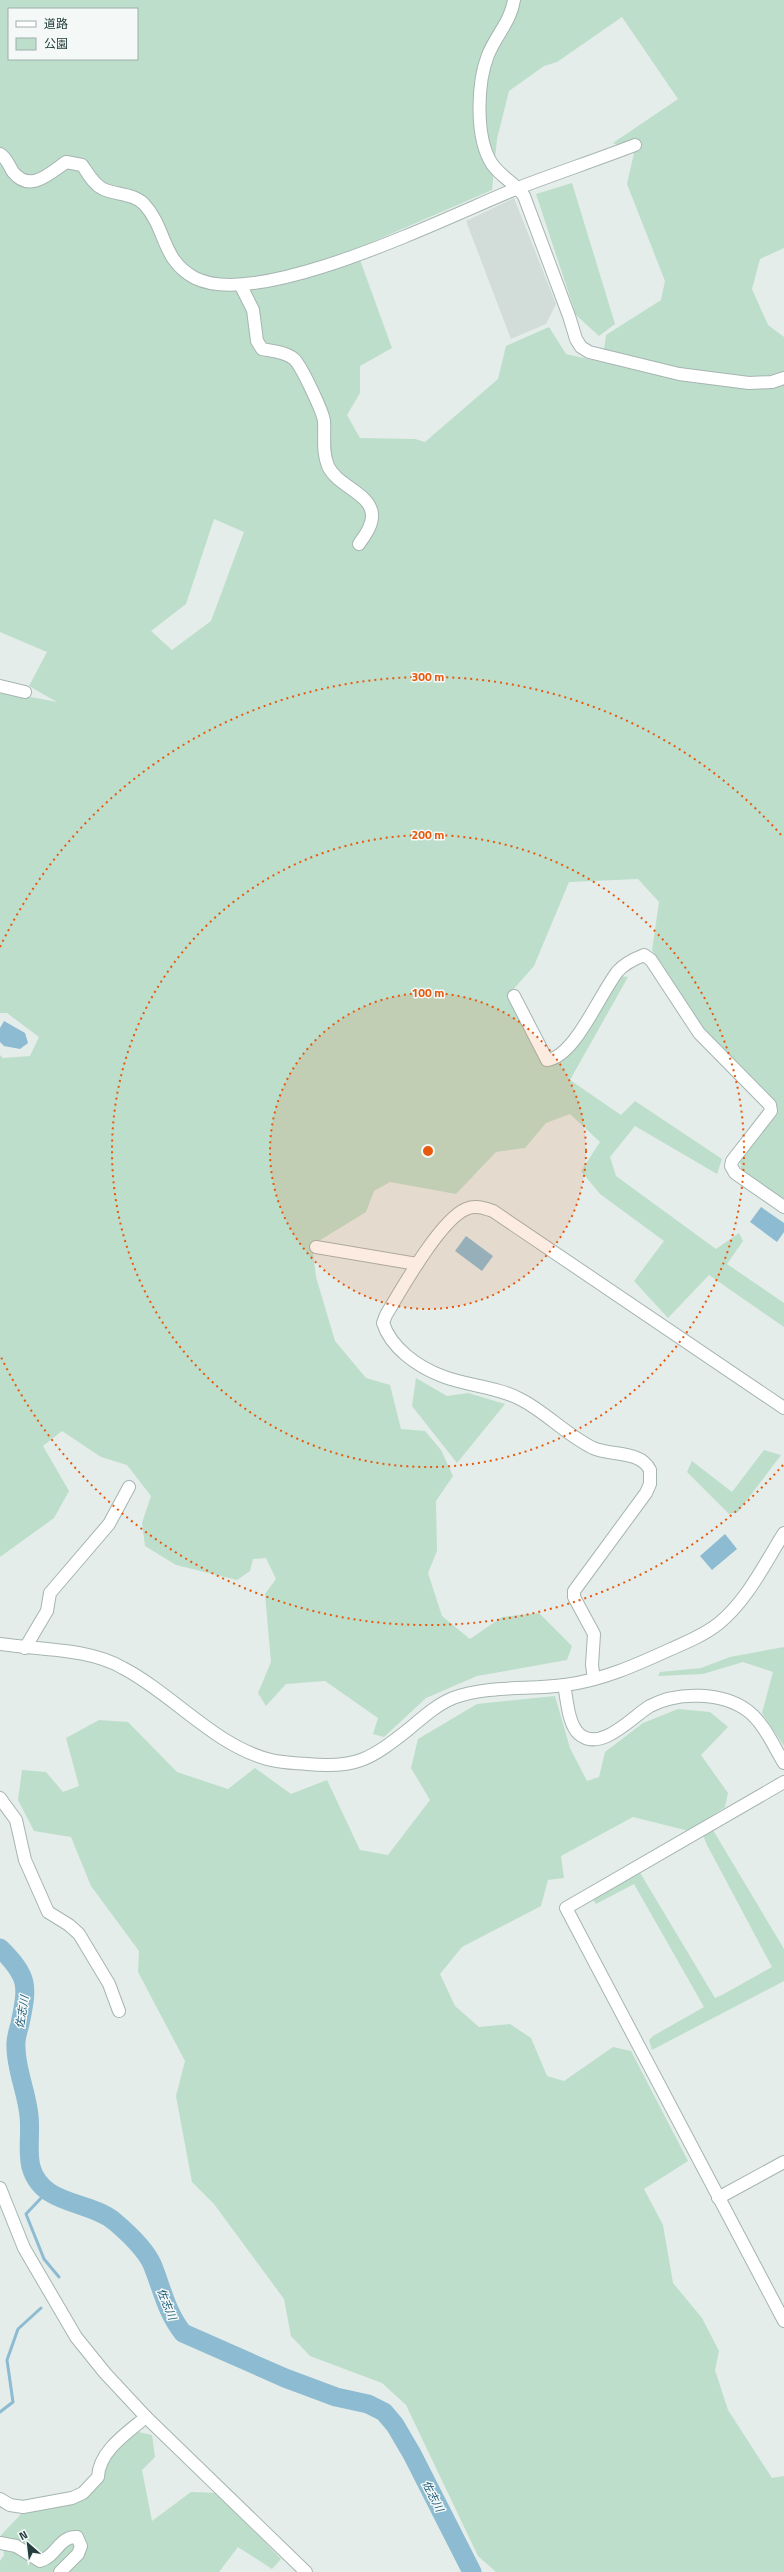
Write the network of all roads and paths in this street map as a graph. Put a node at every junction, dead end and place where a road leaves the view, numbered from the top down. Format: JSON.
{"nodes":[{"id":1,"x":514,"y":0,"type":"edge"},
{"id":2,"x":635,"y":145,"type":"dead end"},
{"id":3,"x":0,"y":154,"type":"edge"},
{"id":4,"x":519,"y":188,"type":"junction"},
{"id":5,"x":241,"y":286,"type":"junction"},
{"id":6,"x":784,"y":378,"type":"edge"},
{"id":7,"x":359,"y":544,"type":"dead end"},
{"id":8,"x":0,"y":686,"type":"edge"},
{"id":9,"x":25,"y":692,"type":"dead end"},
{"id":10,"x":514,"y":996,"type":"dead end"},
{"id":11,"x":784,"y":1207,"type":"edge"},
{"id":12,"x":316,"y":1247,"type":"dead end"},
{"id":13,"x":417,"y":1264,"type":"junction"},
{"id":14,"x":784,"y":1408,"type":"edge"},
{"id":15,"x":129,"y":1487,"type":"dead end"},
{"id":16,"x":784,"y":1533,"type":"edge"},
{"id":17,"x":0,"y":1644,"type":"edge"},
{"id":18,"x":25,"y":1648,"type":"junction"},
{"id":19,"x":594,"y":1679,"type":"junction"},
{"id":20,"x":564,"y":1685,"type":"junction"},
{"id":21,"x":784,"y":1763,"type":"edge"},
{"id":22,"x":784,"y":1782,"type":"edge"},
{"id":23,"x":0,"y":1798,"type":"edge"},
{"id":24,"x":118,"y":2011,"type":"dead end"},
{"id":25,"x":784,"y":2162,"type":"edge"},
{"id":26,"x":0,"y":2188,"type":"edge"},
{"id":27,"x":718,"y":2198,"type":"junction"},
{"id":28,"x":784,"y":2321,"type":"edge"},
{"id":29,"x":146,"y":2417,"type":"junction"},
{"id":30,"x":0,"y":2499,"type":"edge"},
{"id":31,"x":0,"y":2543,"type":"edge"},
{"id":32,"x":60,"y":2572,"type":"edge"},
{"id":33,"x":306,"y":2572,"type":"edge"}],
"edges":[{"from":1,"to":4,"type":"street"},
{"from":2,"to":4,"type":"street"},
{"from":3,"to":5,"type":"street"},
{"from":4,"to":5,"type":"street"},
{"from":4,"to":6,"type":"street"},
{"from":5,"to":7,"type":"street"},
{"from":8,"to":9,"type":"street"},
{"from":10,"to":11,"type":"street"},
{"from":12,"to":13,"type":"street"},
{"from":13,"to":14,"type":"street"},
{"from":13,"to":19,"type":"street"},
{"from":15,"to":18,"type":"street"},
{"from":16,"to":19,"type":"street"},
{"from":17,"to":18,"type":"street"},
{"from":18,"to":20,"type":"street"},
{"from":19,"to":20,"type":"street"},
{"from":20,"to":21,"type":"street"},
{"from":22,"to":27,"type":"street"},
{"from":23,"to":24,"type":"street"},
{"from":25,"to":27,"type":"street"},
{"from":26,"to":29,"type":"street"},
{"from":27,"to":28,"type":"street"},
{"from":29,"to":30,"type":"street"},
{"from":29,"to":33,"type":"street"},
{"from":31,"to":32,"type":"street"}]}
